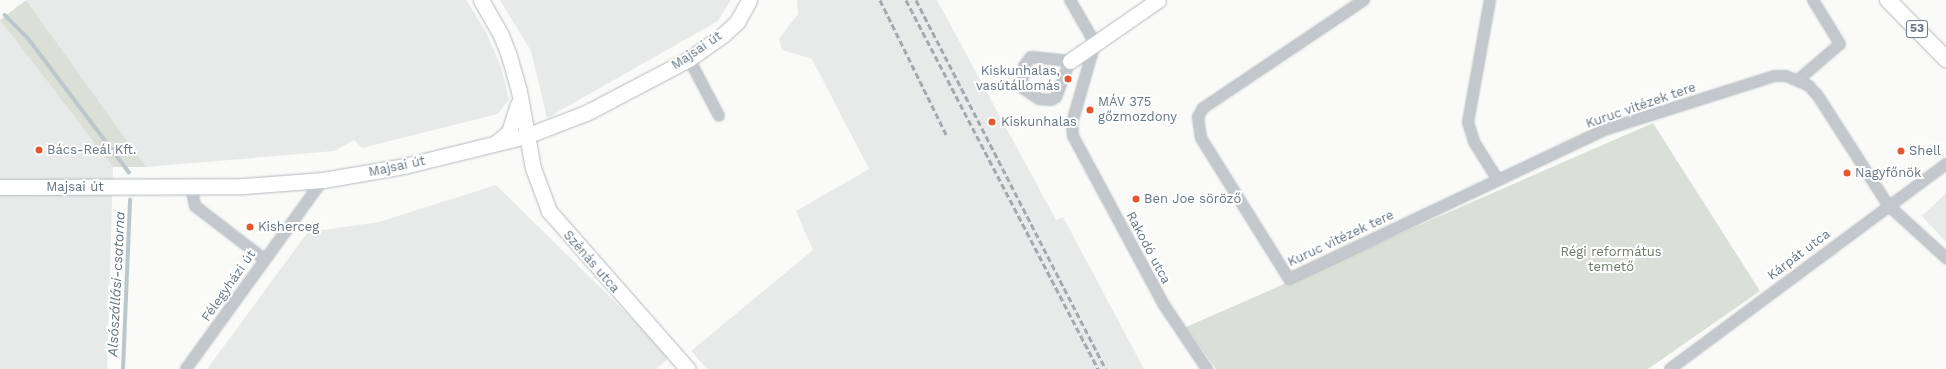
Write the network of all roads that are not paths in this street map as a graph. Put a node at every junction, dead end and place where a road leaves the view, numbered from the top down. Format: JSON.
{"nodes":[{"id":1,"x":481,"y":0,"type":"edge"},
{"id":2,"x":749,"y":0,"type":"edge"},
{"id":3,"x":1070,"y":0,"type":"edge"},
{"id":4,"x":1158,"y":0,"type":"edge"},
{"id":5,"x":1364,"y":0,"type":"edge"},
{"id":6,"x":1490,"y":0,"type":"edge"},
{"id":7,"x":1813,"y":0,"type":"edge"},
{"id":8,"x":1888,"y":0,"type":"edge"},
{"id":9,"x":1095,"y":43,"type":"junction"},
{"id":10,"x":689,"y":58,"type":"junction"},
{"id":11,"x":1946,"y":59,"type":"edge"},
{"id":12,"x":1070,"y":61,"type":"junction"},
{"id":13,"x":1798,"y":80,"type":"junction"},
{"id":14,"x":519,"y":91,"type":"junction"},
{"id":15,"x":719,"y":116,"type":"dead end"},
{"id":16,"x":526,"y":136,"type":"junction"},
{"id":17,"x":493,"y":145,"type":"junction"},
{"id":18,"x":1946,"y":164,"type":"edge"},
{"id":19,"x":323,"y":180,"type":"junction"},
{"id":20,"x":1498,"y":180,"type":"junction"},
{"id":21,"x":0,"y":187,"type":"edge"},
{"id":22,"x":190,"y":187,"type":"junction"},
{"id":23,"x":1888,"y":205,"type":"junction"},
{"id":24,"x":1946,"y":258,"type":"edge"},
{"id":25,"x":264,"y":259,"type":"junction"},
{"id":26,"x":186,"y":369,"type":"edge"},
{"id":27,"x":688,"y":369,"type":"edge"},
{"id":28,"x":1207,"y":369,"type":"edge"},
{"id":29,"x":1670,"y":369,"type":"edge"}],
"edges":[{"from":1,"to":14,"type":"main road"},
{"from":2,"to":10,"type":"main road","name":"Majsai út"},
{"from":3,"to":9,"type":"street"},
{"from":4,"to":9,"type":"main road"},
{"from":5,"to":20,"type":"street","name":"Kuruc vitézek tere"},
{"from":6,"to":20,"type":"street"},
{"from":7,"to":13,"type":"street"},
{"from":8,"to":11,"type":"main road","number":"53"},
{"from":9,"to":12,"type":"main road"},
{"from":9,"to":28,"type":"street","name":"Rakodó utca"},
{"from":10,"to":15,"type":"street"},
{"from":10,"to":16,"type":"main road","name":"Majsai út"},
{"from":12,"to":12,"type":"street"},
{"from":13,"to":20,"type":"street","name":"Kuruc vitézek tere"},
{"from":13,"to":23,"type":"street","name":"Kuruc vitézek tere"},
{"from":14,"to":16,"type":"main road","name":"Szénás utca"},
{"from":14,"to":17,"type":"main road"},
{"from":16,"to":17,"type":"main road","name":"Majsai út"},
{"from":16,"to":27,"type":"main road","name":"Szénás utca"},
{"from":17,"to":19,"type":"main road","name":"Majsai út"},
{"from":18,"to":23,"type":"street","name":"Kárpát utca"},
{"from":19,"to":22,"type":"main road","name":"Majsai út"},
{"from":19,"to":25,"type":"street","name":"Félegyházi út"},
{"from":21,"to":22,"type":"main road","name":"Majsai út"},
{"from":22,"to":25,"type":"street"},
{"from":23,"to":24,"type":"street","name":"Kuruc vitézek tere"},
{"from":23,"to":29,"type":"street","name":"Kárpát utca"},
{"from":25,"to":26,"type":"street","name":"Félegyházi út"}]}
